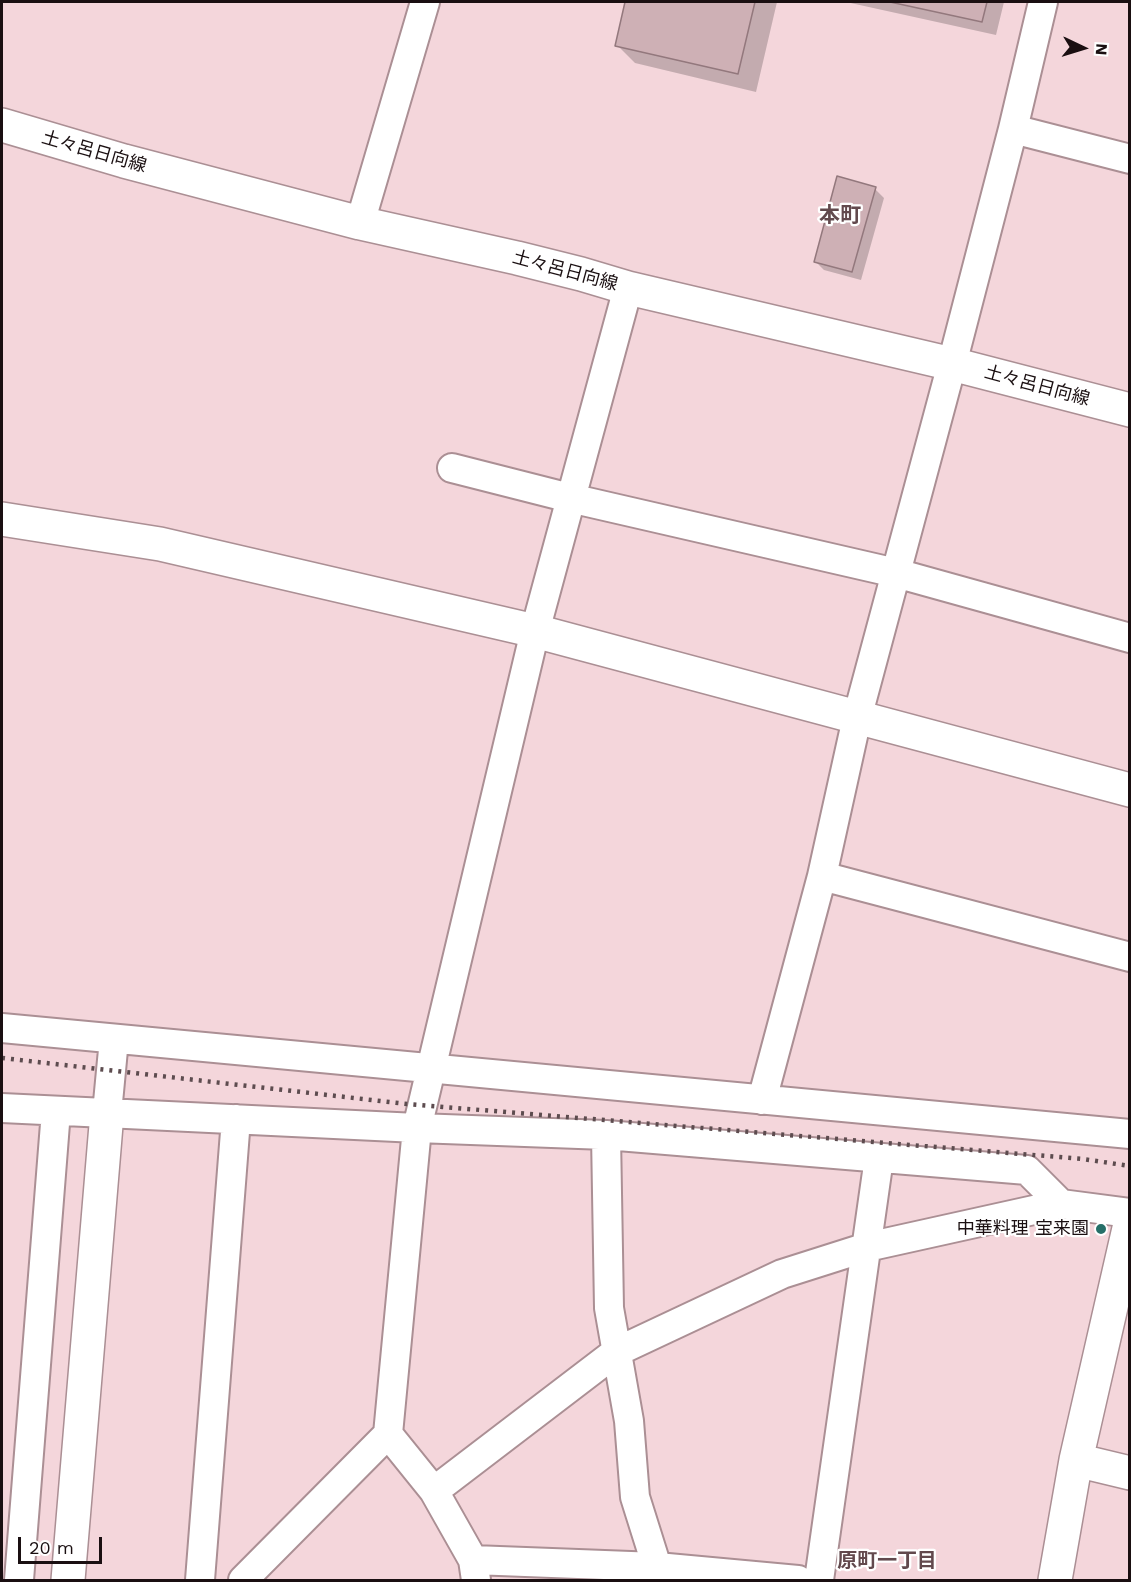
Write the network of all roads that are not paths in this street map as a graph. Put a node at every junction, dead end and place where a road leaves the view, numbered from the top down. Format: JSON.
{"nodes":[{"id":1,"x":425,"y":2,"type":"edge"},
{"id":2,"x":1043,"y":2,"type":"edge"},
{"id":3,"x":2,"y":125,"type":"edge"},
{"id":4,"x":1013,"y":129,"type":"junction"},
{"id":5,"x":1130,"y":159,"type":"edge"},
{"id":6,"x":360,"y":223,"type":"junction"},
{"id":7,"x":628,"y":288,"type":"junction"},
{"id":8,"x":952,"y":364,"type":"junction"},
{"id":9,"x":1130,"y":410,"type":"edge"},
{"id":10,"x":452,"y":468,"type":"dead end"},
{"id":11,"x":570,"y":498,"type":"junction"},
{"id":12,"x":2,"y":519,"type":"edge"},
{"id":13,"x":896,"y":573,"type":"junction"},
{"id":14,"x":535,"y":631,"type":"junction"},
{"id":15,"x":1130,"y":638,"type":"edge"},
{"id":16,"x":857,"y":718,"type":"junction"},
{"id":17,"x":1130,"y":790,"type":"edge"},
{"id":18,"x":822,"y":876,"type":"junction"},
{"id":19,"x":1130,"y":957,"type":"edge"},
{"id":20,"x":2,"y":1029,"type":"edge"},
{"id":21,"x":114,"y":1039,"type":"junction"},
{"id":22,"x":431,"y":1069,"type":"junction"},
{"id":23,"x":762,"y":1100,"type":"junction"},
{"id":24,"x":2,"y":1108,"type":"edge"},
{"id":25,"x":56,"y":1111,"type":"junction"},
{"id":26,"x":107,"y":1113,"type":"junction"},
{"id":27,"x":236,"y":1119,"type":"junction"},
{"id":28,"x":417,"y":1128,"type":"junction"},
{"id":29,"x":1130,"y":1134,"type":"edge"},
{"id":30,"x":606,"y":1135,"type":"junction"},
{"id":31,"x":879,"y":1158,"type":"junction"},
{"id":32,"x":1061,"y":1204,"type":"junction"},
{"id":33,"x":1130,"y":1213,"type":"edge"},
{"id":34,"x":1130,"y":1224,"type":"edge"},
{"id":35,"x":867,"y":1247,"type":"junction"},
{"id":36,"x":616,"y":1352,"type":"junction"},
{"id":37,"x":388,"y":1434,"type":"junction"},
{"id":38,"x":1076,"y":1460,"type":"junction"},
{"id":39,"x":1130,"y":1473,"type":"edge"},
{"id":40,"x":434,"y":1491,"type":"junction"},
{"id":41,"x":474,"y":1570,"type":"edge"},
{"id":42,"x":657,"y":1574,"type":"edge"},
{"id":43,"x":19,"y":1581,"type":"edge"},
{"id":44,"x":68,"y":1581,"type":"edge"},
{"id":45,"x":200,"y":1581,"type":"edge"},
{"id":46,"x":243,"y":1581,"type":"edge"},
{"id":47,"x":798,"y":1581,"type":"edge"},
{"id":48,"x":819,"y":1581,"type":"edge"},
{"id":49,"x":1055,"y":1581,"type":"edge"}],
"edges":[{"from":1,"to":6,"type":"street"},
{"from":2,"to":4,"type":"street"},
{"from":3,"to":6,"type":"street","name":"土々呂日向線"},
{"from":4,"to":5,"type":"street"},
{"from":4,"to":8,"type":"street"},
{"from":6,"to":7,"type":"street","name":"土々呂日向線"},
{"from":7,"to":8,"type":"street","name":"土々呂日向線"},
{"from":7,"to":11,"type":"street"},
{"from":8,"to":9,"type":"street","name":"土々呂日向線"},
{"from":8,"to":13,"type":"street"},
{"from":10,"to":11,"type":"street"},
{"from":11,"to":13,"type":"street"},
{"from":11,"to":14,"type":"street"},
{"from":12,"to":14,"type":"street"},
{"from":13,"to":15,"type":"street"},
{"from":13,"to":16,"type":"street"},
{"from":14,"to":16,"type":"street"},
{"from":14,"to":22,"type":"street"},
{"from":16,"to":17,"type":"street"},
{"from":16,"to":18,"type":"street"},
{"from":18,"to":19,"type":"street"},
{"from":18,"to":23,"type":"street"},
{"from":20,"to":21,"type":"street"},
{"from":21,"to":22,"type":"street"},
{"from":21,"to":26,"type":"street"},
{"from":22,"to":23,"type":"street"},
{"from":22,"to":28,"type":"street"},
{"from":23,"to":29,"type":"street"},
{"from":24,"to":25,"type":"street"},
{"from":25,"to":26,"type":"street"},
{"from":25,"to":43,"type":"street"},
{"from":26,"to":27,"type":"street"},
{"from":26,"to":44,"type":"street"},
{"from":27,"to":28,"type":"street"},
{"from":27,"to":45,"type":"street"},
{"from":28,"to":30,"type":"street"},
{"from":28,"to":37,"type":"street"},
{"from":30,"to":31,"type":"street"},
{"from":30,"to":36,"type":"street"},
{"from":31,"to":32,"type":"street"},
{"from":31,"to":35,"type":"street"},
{"from":32,"to":33,"type":"street"},
{"from":32,"to":35,"type":"street"},
{"from":34,"to":38,"type":"street"},
{"from":35,"to":36,"type":"street"},
{"from":35,"to":48,"type":"street"},
{"from":36,"to":40,"type":"street"},
{"from":36,"to":42,"type":"street"},
{"from":37,"to":40,"type":"street"},
{"from":37,"to":46,"type":"street"},
{"from":38,"to":39,"type":"street"},
{"from":38,"to":49,"type":"street"},
{"from":40,"to":41,"type":"street"},
{"from":41,"to":42,"type":"street"},
{"from":42,"to":47,"type":"street"}]}
